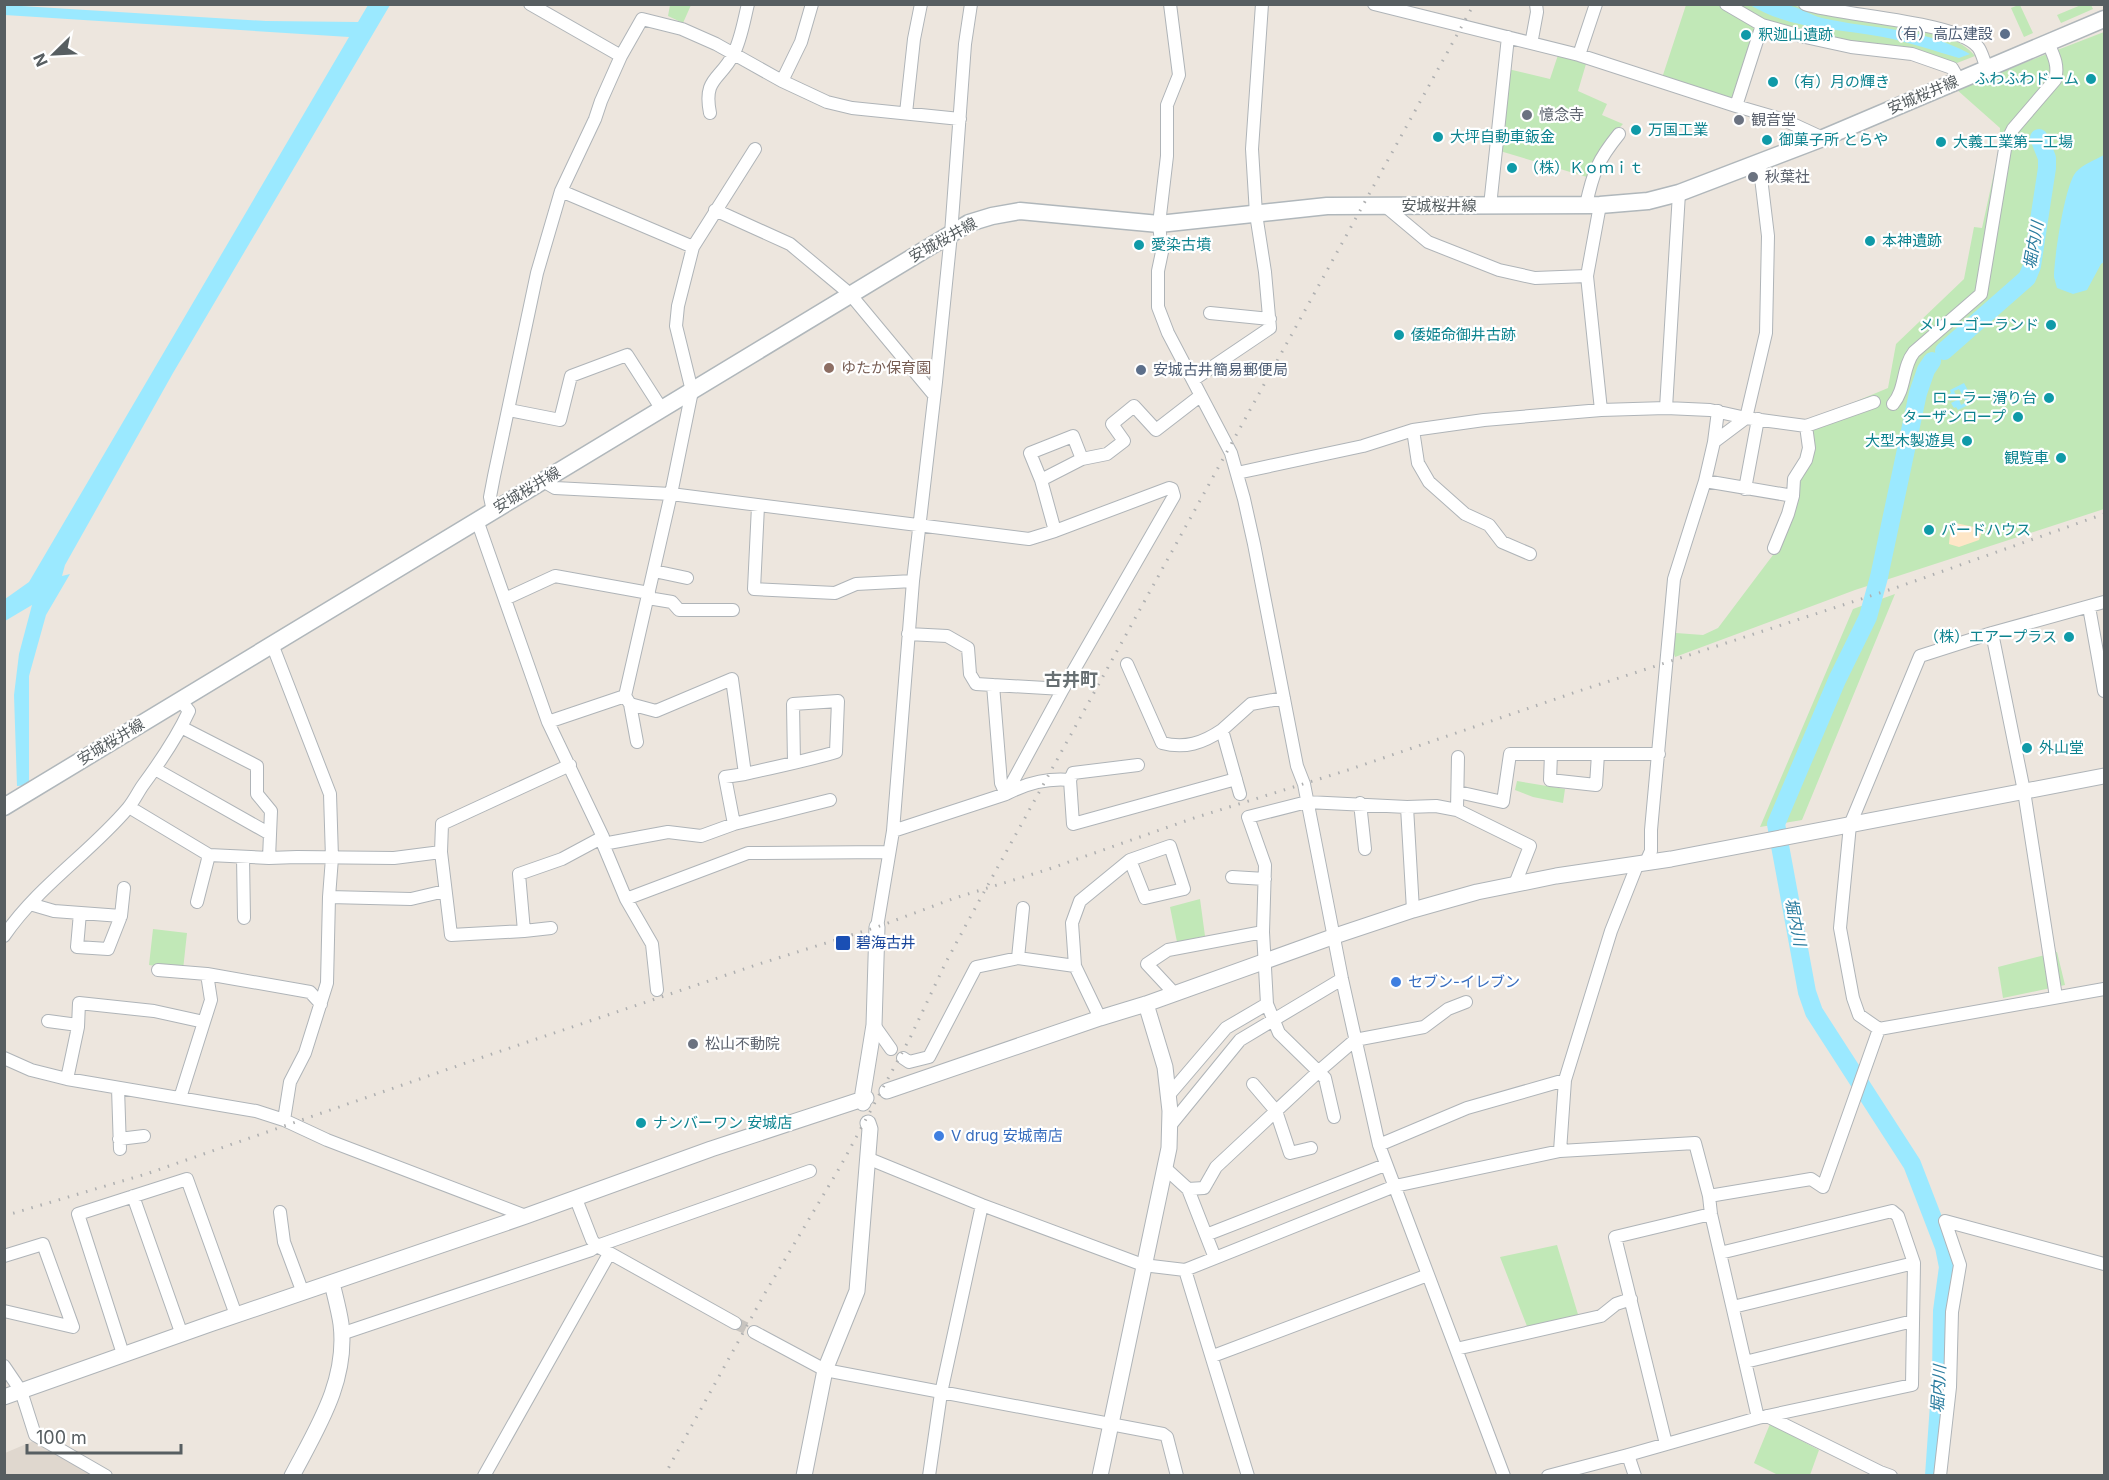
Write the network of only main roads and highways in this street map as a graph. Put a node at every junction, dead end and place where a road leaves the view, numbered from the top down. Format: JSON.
{"nodes":[{"id":1,"x":2104,"y":19,"type":"edge"},
{"id":2,"x":4,"y":807,"type":"edge"}],
"edges":[{"from":1,"to":2,"type":"main road","name":"安城桜井線"}]}
